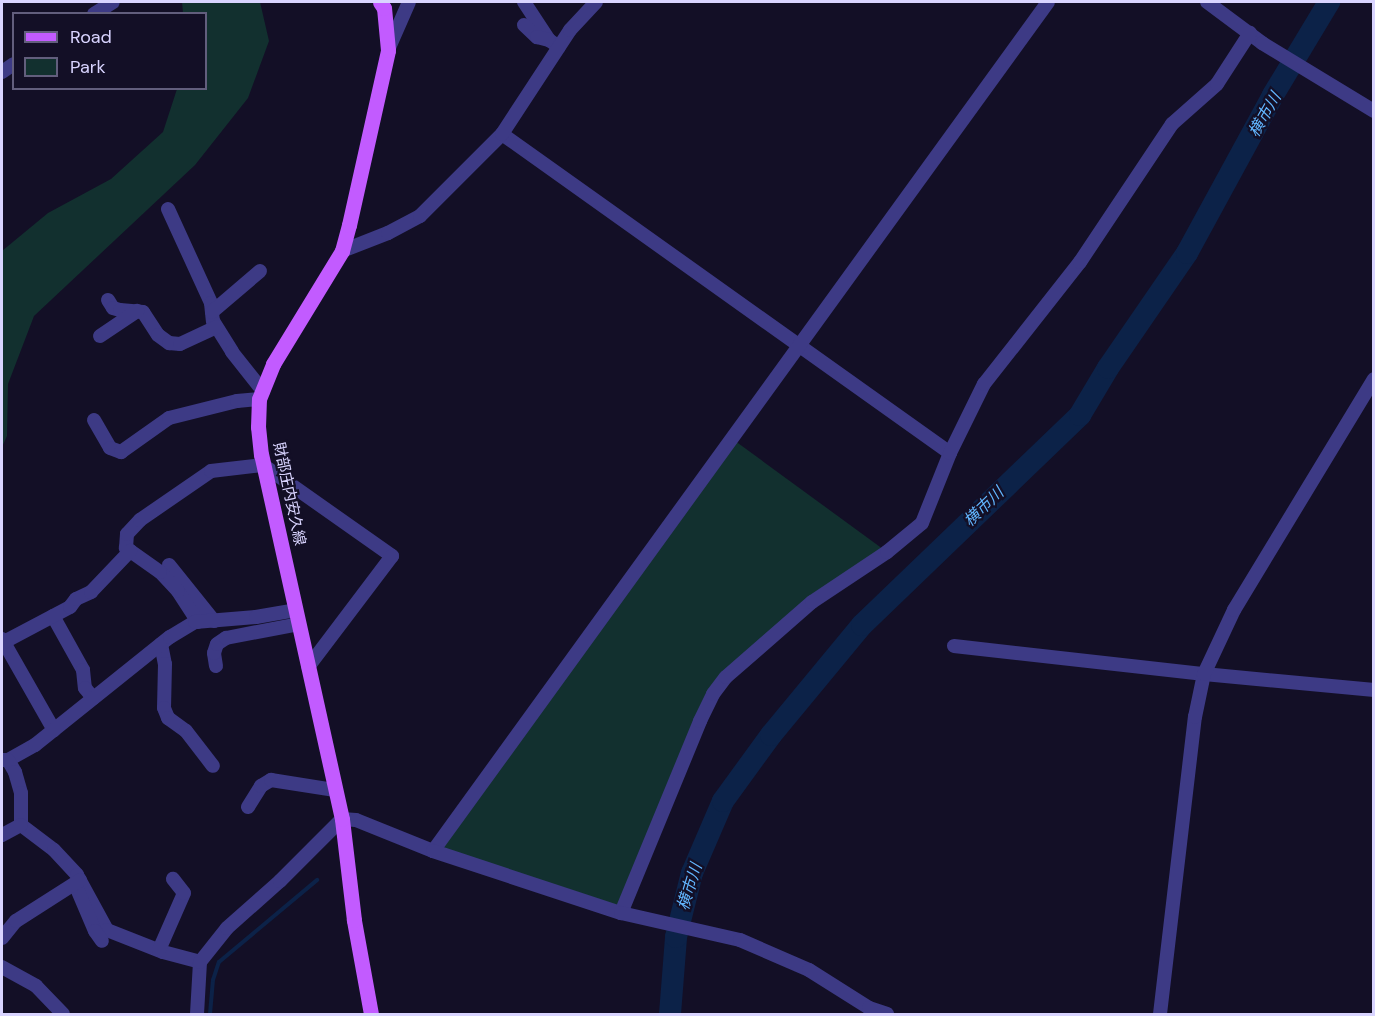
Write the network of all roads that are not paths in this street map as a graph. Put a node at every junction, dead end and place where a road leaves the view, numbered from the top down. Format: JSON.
{"nodes":[{"id":1,"x":113,"y":2,"type":"edge"},
{"id":2,"x":380,"y":2,"type":"edge"},
{"id":3,"x":409,"y":2,"type":"edge"},
{"id":4,"x":524,"y":2,"type":"edge"},
{"id":5,"x":596,"y":2,"type":"edge"},
{"id":6,"x":1048,"y":2,"type":"edge"},
{"id":7,"x":1207,"y":2,"type":"edge"},
{"id":8,"x":97,"y":12,"type":"edge"},
{"id":9,"x":524,"y":25,"type":"dead end"},
{"id":10,"x":1250,"y":33,"type":"junction"},
{"id":11,"x":554,"y":44,"type":"junction"},
{"id":12,"x":388,"y":50,"type":"junction"},
{"id":13,"x":1374,"y":111,"type":"edge"},
{"id":14,"x":502,"y":134,"type":"junction"},
{"id":15,"x":168,"y":209,"type":"dead end"},
{"id":16,"x":342,"y":251,"type":"junction"},
{"id":17,"x":260,"y":271,"type":"dead end"},
{"id":18,"x":108,"y":300,"type":"dead end"},
{"id":19,"x":137,"y":311,"type":"junction"},
{"id":20,"x":212,"y":312,"type":"junction"},
{"id":21,"x":216,"y":327,"type":"junction"},
{"id":22,"x":100,"y":336,"type":"dead end"},
{"id":23,"x":799,"y":346,"type":"junction"},
{"id":24,"x":1374,"y":379,"type":"edge"},
{"id":25,"x":261,"y":395,"type":"junction"},
{"id":26,"x":94,"y":420,"type":"dead end"},
{"id":27,"x":950,"y":453,"type":"junction"},
{"id":28,"x":263,"y":465,"type":"junction"},
{"id":29,"x":130,"y":551,"type":"junction"},
{"id":30,"x":169,"y":565,"type":"dead end"},
{"id":31,"x":53,"y":616,"type":"junction"},
{"id":32,"x":297,"y":617,"type":"junction"},
{"id":33,"x":214,"y":621,"type":"junction"},
{"id":34,"x":198,"y":622,"type":"junction"},
{"id":35,"x":3,"y":640,"type":"edge"},
{"id":36,"x":161,"y":644,"type":"junction"},
{"id":37,"x":954,"y":646,"type":"dead end"},
{"id":38,"x":216,"y":666,"type":"dead end"},
{"id":39,"x":308,"y":667,"type":"junction"},
{"id":40,"x":1203,"y":674,"type":"junction"},
{"id":41,"x":1374,"y":690,"type":"edge"},
{"id":42,"x":93,"y":698,"type":"junction"},
{"id":43,"x":54,"y":730,"type":"junction"},
{"id":44,"x":5,"y":760,"type":"edge"},
{"id":45,"x":213,"y":766,"type":"dead end"},
{"id":46,"x":335,"y":790,"type":"junction"},
{"id":47,"x":248,"y":807,"type":"dead end"},
{"id":48,"x":342,"y":819,"type":"junction"},
{"id":49,"x":21,"y":825,"type":"junction"},
{"id":50,"x":2,"y":835,"type":"edge"},
{"id":51,"x":433,"y":851,"type":"junction"},
{"id":52,"x":173,"y":879,"type":"dead end"},
{"id":53,"x":78,"y":882,"type":"junction"},
{"id":54,"x":627,"y":914,"type":"junction"},
{"id":55,"x":2,"y":938,"type":"edge"},
{"id":56,"x":102,"y":941,"type":"dead end"},
{"id":57,"x":159,"y":950,"type":"junction"},
{"id":58,"x":200,"y":962,"type":"junction"},
{"id":59,"x":2,"y":967,"type":"edge"},
{"id":60,"x":63,"y":1014,"type":"edge"},
{"id":61,"x":196,"y":1014,"type":"edge"},
{"id":62,"x":371,"y":1014,"type":"edge"},
{"id":63,"x":887,"y":1014,"type":"edge"},
{"id":64,"x":1160,"y":1014,"type":"edge"}],
"edges":[{"from":1,"to":8,"type":"street"},
{"from":2,"to":12,"type":"main road","name":"財部庄内安久線"},
{"from":3,"to":12,"type":"street"},
{"from":4,"to":11,"type":"street"},
{"from":5,"to":11,"type":"street"},
{"from":6,"to":23,"type":"street"},
{"from":7,"to":10,"type":"street"},
{"from":9,"to":11,"type":"street"},
{"from":10,"to":13,"type":"street"},
{"from":10,"to":27,"type":"street"},
{"from":11,"to":14,"type":"street"},
{"from":12,"to":16,"type":"main road","name":"財部庄内安久線"},
{"from":14,"to":16,"type":"street"},
{"from":14,"to":23,"type":"street"},
{"from":15,"to":20,"type":"street"},
{"from":16,"to":25,"type":"main road","name":"財部庄内安久線"},
{"from":17,"to":20,"type":"street"},
{"from":18,"to":19,"type":"street"},
{"from":19,"to":21,"type":"street"},
{"from":19,"to":22,"type":"street"},
{"from":20,"to":21,"type":"street"},
{"from":21,"to":25,"type":"street"},
{"from":23,"to":27,"type":"street"},
{"from":23,"to":51,"type":"street"},
{"from":24,"to":40,"type":"street"},
{"from":25,"to":26,"type":"street"},
{"from":25,"to":28,"type":"main road","name":"財部庄内安久線"},
{"from":27,"to":54,"type":"street"},
{"from":28,"to":29,"type":"street"},
{"from":28,"to":32,"type":"main road","name":"財部庄内安久線"},
{"from":28,"to":39,"type":"street"},
{"from":29,"to":31,"type":"street"},
{"from":29,"to":34,"type":"street"},
{"from":30,"to":33,"type":"street"},
{"from":31,"to":35,"type":"street"},
{"from":31,"to":42,"type":"street"},
{"from":32,"to":33,"type":"street"},
{"from":32,"to":38,"type":"street"},
{"from":32,"to":39,"type":"main road","name":"財部庄内安久線"},
{"from":33,"to":34,"type":"street"},
{"from":34,"to":36,"type":"street"},
{"from":35,"to":43,"type":"street"},
{"from":36,"to":42,"type":"street"},
{"from":36,"to":45,"type":"street"},
{"from":37,"to":40,"type":"street"},
{"from":39,"to":46,"type":"main road","name":"財部庄内安久線"},
{"from":40,"to":41,"type":"street"},
{"from":40,"to":64,"type":"street"},
{"from":42,"to":43,"type":"street"},
{"from":43,"to":44,"type":"street"},
{"from":44,"to":49,"type":"street"},
{"from":46,"to":47,"type":"street"},
{"from":46,"to":48,"type":"main road","name":"財部庄内安久線"},
{"from":48,"to":51,"type":"street"},
{"from":48,"to":58,"type":"street"},
{"from":48,"to":62,"type":"main road","name":"財部庄内安久線"},
{"from":49,"to":50,"type":"street"},
{"from":49,"to":53,"type":"street"},
{"from":51,"to":54,"type":"street"},
{"from":52,"to":57,"type":"street"},
{"from":53,"to":55,"type":"street"},
{"from":53,"to":56,"type":"street"},
{"from":53,"to":57,"type":"street"},
{"from":54,"to":63,"type":"street"},
{"from":57,"to":58,"type":"street"},
{"from":58,"to":61,"type":"street"},
{"from":59,"to":60,"type":"street"}]}
